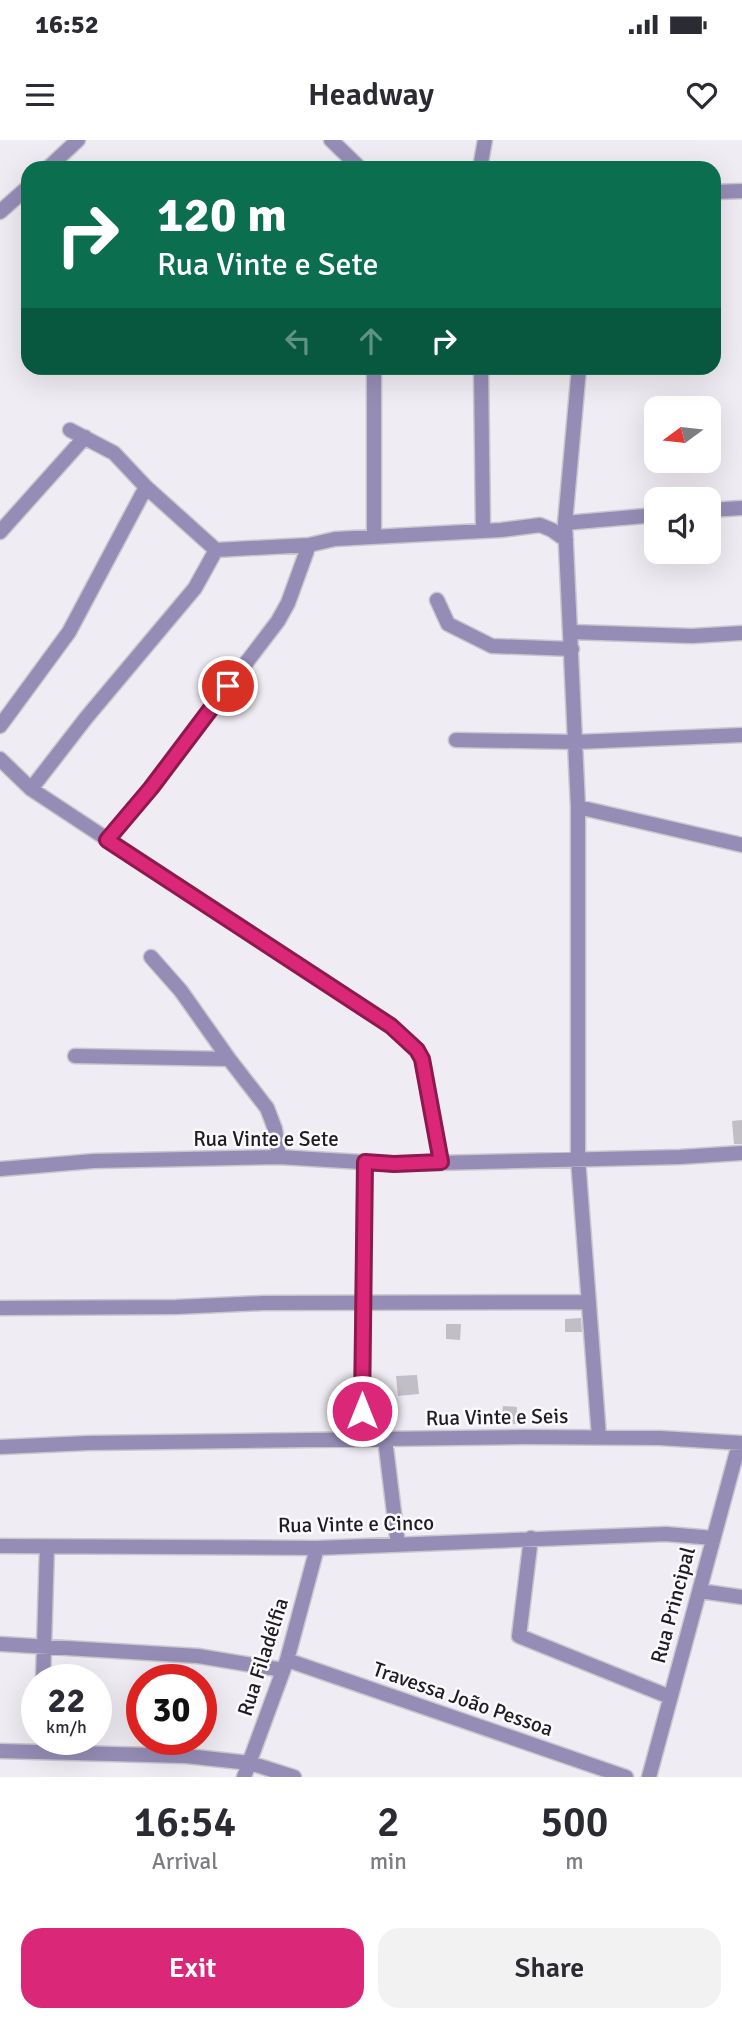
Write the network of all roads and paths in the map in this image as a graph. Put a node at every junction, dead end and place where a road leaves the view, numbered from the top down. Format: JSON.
{"nodes":[{"id":1,"x":78,"y":140,"type":"edge"},
{"id":2,"x":331,"y":140,"type":"edge"},
{"id":3,"x":485,"y":140,"type":"edge"},
{"id":4,"x":56,"y":161,"type":"edge"},
{"id":5,"x":352,"y":161,"type":"edge"},
{"id":6,"x":481,"y":161,"type":"edge"},
{"id":7,"x":742,"y":191,"type":"edge"},
{"id":8,"x":721,"y":192,"type":"edge"},
{"id":9,"x":21,"y":193,"type":"edge"},
{"id":10,"x":0,"y":212,"type":"edge"},
{"id":11,"x":374,"y":375,"type":"edge"},
{"id":12,"x":481,"y":375,"type":"edge"},
{"id":13,"x":578,"y":375,"type":"edge"},
{"id":14,"x":70,"y":430,"type":"dead end"},
{"id":15,"x":85,"y":437,"type":"junction"},
{"id":16,"x":146,"y":487,"type":"junction"},
{"id":17,"x":742,"y":508,"type":"edge"},
{"id":18,"x":721,"y":509,"type":"edge"},
{"id":19,"x":644,"y":516,"type":"edge"},
{"id":20,"x":565,"y":523,"type":"junction"},
{"id":21,"x":483,"y":529,"type":"junction"},
{"id":22,"x":1,"y":530,"type":"edge"},
{"id":23,"x":374,"y":536,"type":"junction"},
{"id":24,"x":566,"y":540,"type":"junction"},
{"id":25,"x":309,"y":545,"type":"junction"},
{"id":26,"x":216,"y":550,"type":"junction"},
{"id":27,"x":437,"y":600,"type":"dead end"},
{"id":28,"x":571,"y":632,"type":"junction"},
{"id":29,"x":742,"y":633,"type":"edge"},
{"id":30,"x":572,"y":649,"type":"junction"},
{"id":31,"x":0,"y":726,"type":"edge"},
{"id":32,"x":742,"y":735,"type":"edge"},
{"id":33,"x":456,"y":740,"type":"dead end"},
{"id":34,"x":576,"y":742,"type":"junction"},
{"id":35,"x":0,"y":759,"type":"edge"},
{"id":36,"x":31,"y":789,"type":"junction"},
{"id":37,"x":578,"y":807,"type":"junction"},
{"id":38,"x":107,"y":840,"type":"junction"},
{"id":39,"x":742,"y":845,"type":"edge"},
{"id":40,"x":151,"y":957,"type":"dead end"},
{"id":41,"x":75,"y":1056,"type":"dead end"},
{"id":42,"x":229,"y":1059,"type":"junction"},
{"id":43,"x":742,"y":1153,"type":"edge"},
{"id":44,"x":279,"y":1157,"type":"junction"},
{"id":45,"x":578,"y":1158,"type":"junction"},
{"id":46,"x":365,"y":1162,"type":"junction"},
{"id":47,"x":441,"y":1162,"type":"junction"},
{"id":48,"x":0,"y":1169,"type":"edge"},
{"id":49,"x":589,"y":1302,"type":"junction"},
{"id":50,"x":362,"y":1304,"type":"junction"},
{"id":51,"x":0,"y":1308,"type":"edge"},
{"id":52,"x":600,"y":1437,"type":"junction"},
{"id":53,"x":361,"y":1438,"type":"junction"},
{"id":54,"x":385,"y":1439,"type":"junction"},
{"id":55,"x":741,"y":1443,"type":"edge"},
{"id":56,"x":0,"y":1447,"type":"edge"},
{"id":57,"x":531,"y":1538,"type":"junction"},
{"id":58,"x":713,"y":1538,"type":"junction"},
{"id":59,"x":398,"y":1545,"type":"junction"},
{"id":60,"x":0,"y":1546,"type":"edge"},
{"id":61,"x":47,"y":1548,"type":"junction"},
{"id":62,"x":317,"y":1548,"type":"junction"},
{"id":63,"x":699,"y":1591,"type":"junction"},
{"id":64,"x":742,"y":1597,"type":"edge"},
{"id":65,"x":0,"y":1644,"type":"edge"},
{"id":66,"x":46,"y":1647,"type":"junction"},
{"id":67,"x":44,"y":1664,"type":"edge"},
{"id":68,"x":285,"y":1665,"type":"junction"},
{"id":69,"x":670,"y":1697,"type":"junction"},
{"id":70,"x":21,"y":1748,"type":"edge"},
{"id":71,"x":0,"y":1751,"type":"edge"},
{"id":72,"x":112,"y":1751,"type":"edge"},
{"id":73,"x":247,"y":1770,"type":"edge"},
{"id":74,"x":294,"y":1777,"type":"edge"},
{"id":75,"x":626,"y":1777,"type":"edge"},
{"id":76,"x":649,"y":1777,"type":"edge"}],
"edges":[{"from":1,"to":4,"type":"street"},
{"from":2,"to":5,"type":"street"},
{"from":3,"to":6,"type":"street"},
{"from":7,"to":8,"type":"street"},
{"from":9,"to":10,"type":"street"},
{"from":11,"to":23,"type":"street"},
{"from":12,"to":21,"type":"street"},
{"from":13,"to":20,"type":"street"},
{"from":14,"to":15,"type":"street"},
{"from":15,"to":16,"type":"street"},
{"from":15,"to":22,"type":"street"},
{"from":16,"to":26,"type":"street"},
{"from":16,"to":31,"type":"street"},
{"from":17,"to":18,"type":"street"},
{"from":19,"to":20,"type":"street"},
{"from":20,"to":24,"type":"street"},
{"from":21,"to":23,"type":"street"},
{"from":21,"to":24,"type":"street"},
{"from":23,"to":25,"type":"street"},
{"from":24,"to":28,"type":"street"},
{"from":25,"to":26,"type":"street"},
{"from":25,"to":38,"type":"street"},
{"from":26,"to":36,"type":"street"},
{"from":27,"to":30,"type":"street"},
{"from":28,"to":29,"type":"street"},
{"from":28,"to":30,"type":"street"},
{"from":30,"to":34,"type":"street"},
{"from":32,"to":34,"type":"street"},
{"from":33,"to":34,"type":"street"},
{"from":34,"to":37,"type":"street"},
{"from":35,"to":36,"type":"street"},
{"from":36,"to":38,"type":"street"},
{"from":37,"to":39,"type":"street"},
{"from":37,"to":45,"type":"street"},
{"from":38,"to":47,"type":"street"},
{"from":40,"to":42,"type":"street"},
{"from":41,"to":42,"type":"street"},
{"from":42,"to":44,"type":"street"},
{"from":43,"to":45,"type":"street","name":"Rua Vinte e Sete"},
{"from":44,"to":46,"type":"street","name":"Rua Vinte e Sete"},
{"from":44,"to":48,"type":"street","name":"Rua Vinte e Sete"},
{"from":45,"to":47,"type":"street","name":"Rua Vinte e Sete"},
{"from":45,"to":49,"type":"street"},
{"from":46,"to":47,"type":"street","name":"Rua Vinte e Sete"},
{"from":46,"to":50,"type":"street"},
{"from":49,"to":50,"type":"street"},
{"from":49,"to":52,"type":"street"},
{"from":50,"to":51,"type":"street"},
{"from":50,"to":53,"type":"street"},
{"from":52,"to":54,"type":"street","name":"Rua Vinte e Seis"},
{"from":52,"to":55,"type":"street","name":"Rua Vinte e Seis"},
{"from":53,"to":54,"type":"street","name":"Rua Vinte e Seis"},
{"from":53,"to":56,"type":"street","name":"Rua Vinte e Seis"},
{"from":54,"to":59,"type":"street"},
{"from":55,"to":58,"type":"street","name":"Rua Principal"},
{"from":57,"to":58,"type":"street","name":"Rua Vinte e Cinco"},
{"from":57,"to":59,"type":"street","name":"Rua Vinte e Cinco"},
{"from":57,"to":69,"type":"street"},
{"from":58,"to":63,"type":"street","name":"Rua Principal"},
{"from":59,"to":62,"type":"street","name":"Rua Vinte e Cinco"},
{"from":60,"to":61,"type":"street","name":"Rua Vinte e Cinco"},
{"from":61,"to":62,"type":"street","name":"Rua Vinte e Cinco"},
{"from":61,"to":66,"type":"street"},
{"from":62,"to":68,"type":"street","name":"Rua Filadélfia"},
{"from":63,"to":64,"type":"street"},
{"from":63,"to":69,"type":"street","name":"Rua Principal"},
{"from":65,"to":66,"type":"street","name":"Travessa João Pessoa"},
{"from":66,"to":67,"type":"street"},
{"from":66,"to":68,"type":"street","name":"Travessa João Pessoa"},
{"from":68,"to":73,"type":"street","name":"Rua Filadélfia"},
{"from":68,"to":75,"type":"street","name":"Travessa João Pessoa"},
{"from":69,"to":76,"type":"street","name":"Rua Principal"},
{"from":70,"to":71,"type":"street"},
{"from":72,"to":73,"type":"street"},
{"from":73,"to":74,"type":"street"}]}
